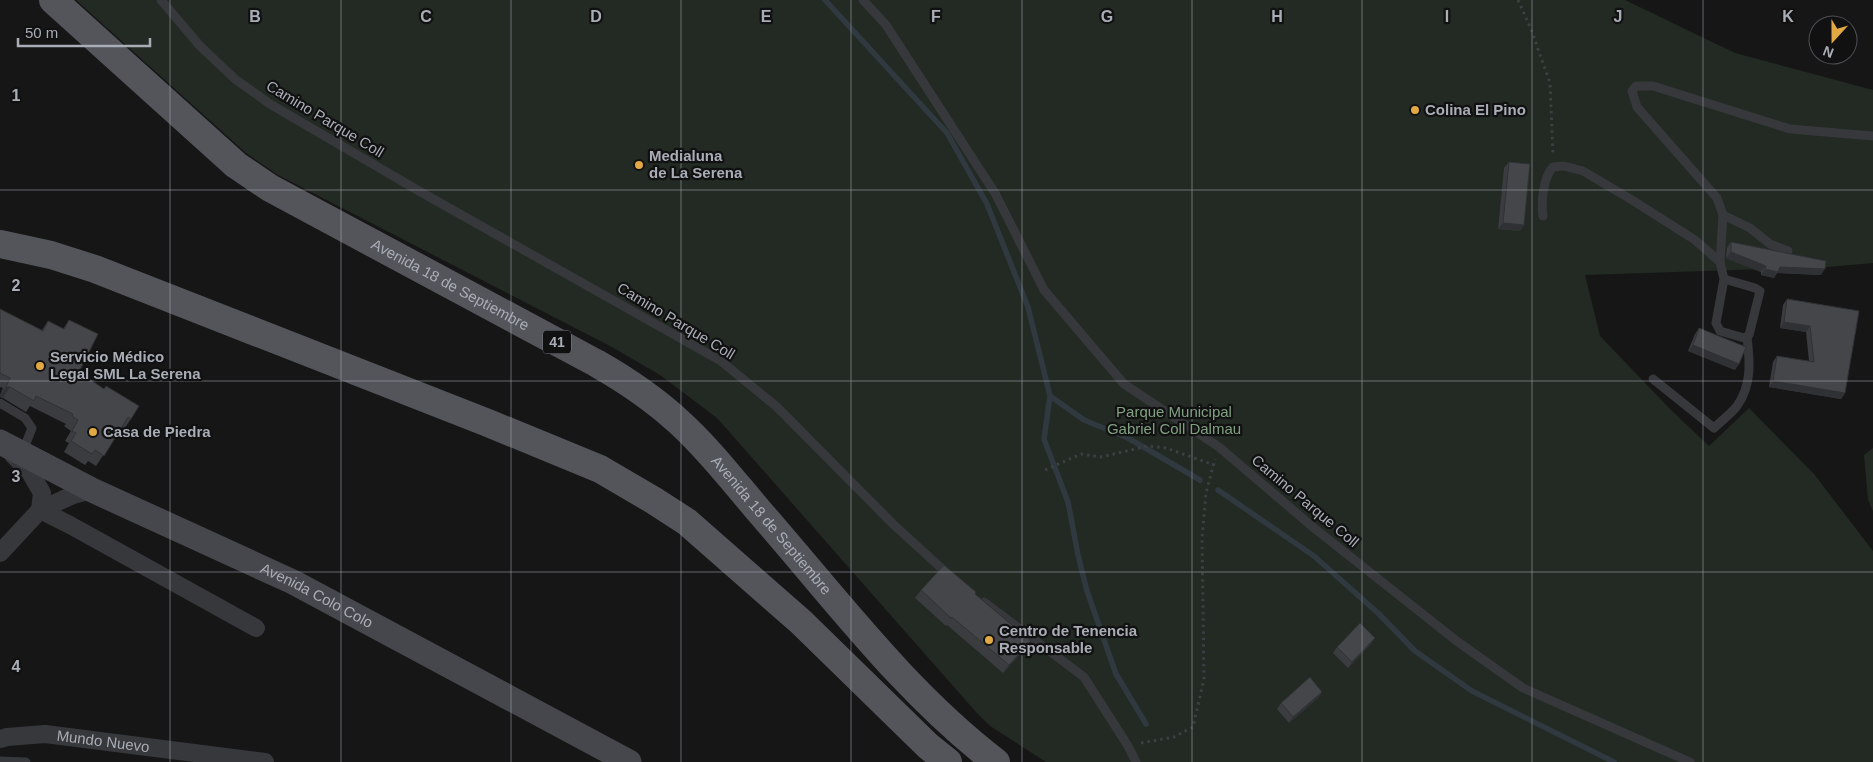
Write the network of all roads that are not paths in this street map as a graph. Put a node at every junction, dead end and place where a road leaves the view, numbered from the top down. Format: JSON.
{"nodes":[{"id":1,"x":53,"y":0,"type":"edge"},
{"id":2,"x":161,"y":0,"type":"edge"},
{"id":3,"x":863,"y":0,"type":"edge"},
{"id":4,"x":1873,"y":136,"type":"edge"},
{"id":5,"x":1723,"y":215,"type":"junction"},
{"id":6,"x":1543,"y":216,"type":"dead end"},
{"id":7,"x":0,"y":244,"type":"edge"},
{"id":8,"x":1788,"y":251,"type":"edge"},
{"id":9,"x":1720,"y":262,"type":"junction"},
{"id":10,"x":1724,"y":279,"type":"junction"},
{"id":11,"x":1747,"y":337,"type":"junction"},
{"id":12,"x":1652,"y":379,"type":"dead end"},
{"id":13,"x":0,"y":403,"type":"edge"},
{"id":14,"x":8,"y":446,"type":"edge"},
{"id":15,"x":92,"y":490,"type":"junction"},
{"id":16,"x":40,"y":510,"type":"junction"},
{"id":17,"x":0,"y":553,"type":"edge"},
{"id":18,"x":957,"y":581,"type":"edge"},
{"id":19,"x":980,"y":599,"type":"edge"},
{"id":20,"x":256,"y":628,"type":"dead end"},
{"id":21,"x":0,"y":740,"type":"edge"},
{"id":22,"x":0,"y":761,"type":"edge"},
{"id":23,"x":26,"y":762,"type":"edge"},
{"id":24,"x":265,"y":762,"type":"edge"},
{"id":25,"x":629,"y":762,"type":"edge"},
{"id":26,"x":948,"y":762,"type":"edge"},
{"id":27,"x":996,"y":762,"type":"edge"},
{"id":28,"x":1136,"y":762,"type":"edge"},
{"id":29,"x":1690,"y":762,"type":"edge"}],
"edges":[{"from":1,"to":27,"type":"main road","name":"Avenida 18 de Septiembre","number":"41"},
{"from":2,"to":18,"type":"lane","name":"Camino Parque Coll"},
{"from":3,"to":29,"type":"lane","name":"Camino Parque Coll"},
{"from":4,"to":5,"type":"lane"},
{"from":5,"to":8,"type":"lane"},
{"from":5,"to":9,"type":"lane"},
{"from":6,"to":9,"type":"lane"},
{"from":7,"to":26,"type":"main road"},
{"from":9,"to":10,"type":"lane"},
{"from":10,"to":11,"type":"lane"},
{"from":10,"to":11,"type":"lane"},
{"from":11,"to":12,"type":"lane"},
{"from":13,"to":14,"type":"lane"},
{"from":14,"to":15,"type":"street","name":"Avenida Colo Colo"},
{"from":14,"to":16,"type":"street"},
{"from":15,"to":16,"type":"street"},
{"from":15,"to":25,"type":"street","name":"Avenida Colo Colo"},
{"from":16,"to":17,"type":"street"},
{"from":16,"to":20,"type":"street"},
{"from":19,"to":28,"type":"lane"},
{"from":21,"to":24,"type":"street","name":"Mundo Nuevo"},
{"from":22,"to":23,"type":"lane"}]}
